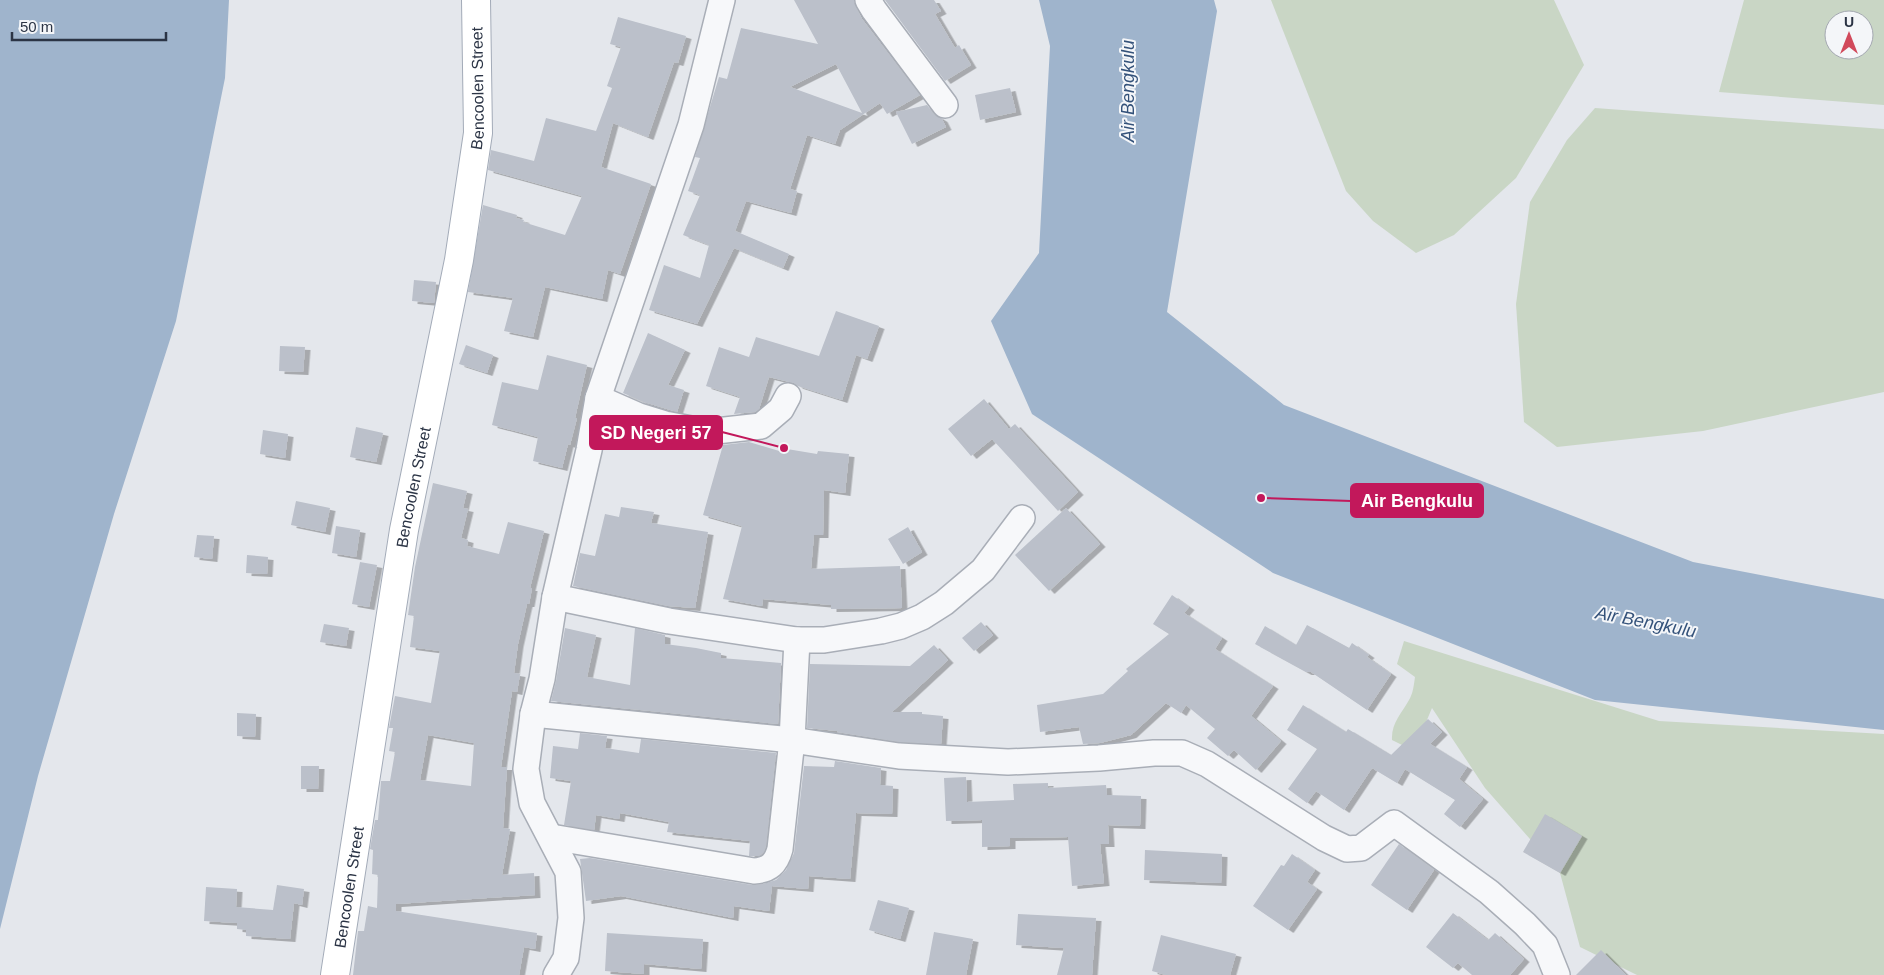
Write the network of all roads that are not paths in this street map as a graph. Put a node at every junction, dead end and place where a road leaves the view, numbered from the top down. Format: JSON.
{"nodes":[{"id":1,"x":476,"y":0,"type":"edge"},
{"id":2,"x":722,"y":0,"type":"edge"},
{"id":3,"x":868,"y":0,"type":"edge"},
{"id":4,"x":945,"y":105,"type":"dead end"},
{"id":5,"x":788,"y":396,"type":"dead end"},
{"id":6,"x":598,"y":398,"type":"junction"},
{"id":7,"x":1022,"y":518,"type":"dead end"},
{"id":8,"x":555,"y":597,"type":"junction"},
{"id":9,"x":797,"y":640,"type":"junction"},
{"id":10,"x":533,"y":714,"type":"junction"},
{"id":11,"x":792,"y":740,"type":"junction"},
{"id":12,"x":550,"y":837,"type":"junction"},
{"id":13,"x":336,"y":975,"type":"edge"},
{"id":14,"x":556,"y":975,"type":"edge"},
{"id":15,"x":1557,"y":975,"type":"edge"}],
"edges":[{"from":1,"to":13,"type":"main road","name":"Bencoolen Street"},
{"from":2,"to":6,"type":"street"},
{"from":3,"to":4,"type":"street"},
{"from":5,"to":6,"type":"street"},
{"from":6,"to":8,"type":"street"},
{"from":7,"to":9,"type":"street"},
{"from":8,"to":9,"type":"street"},
{"from":8,"to":10,"type":"street"},
{"from":9,"to":11,"type":"street"},
{"from":10,"to":11,"type":"street"},
{"from":10,"to":12,"type":"street"},
{"from":11,"to":12,"type":"street"},
{"from":11,"to":15,"type":"street"},
{"from":12,"to":14,"type":"street"}]}
